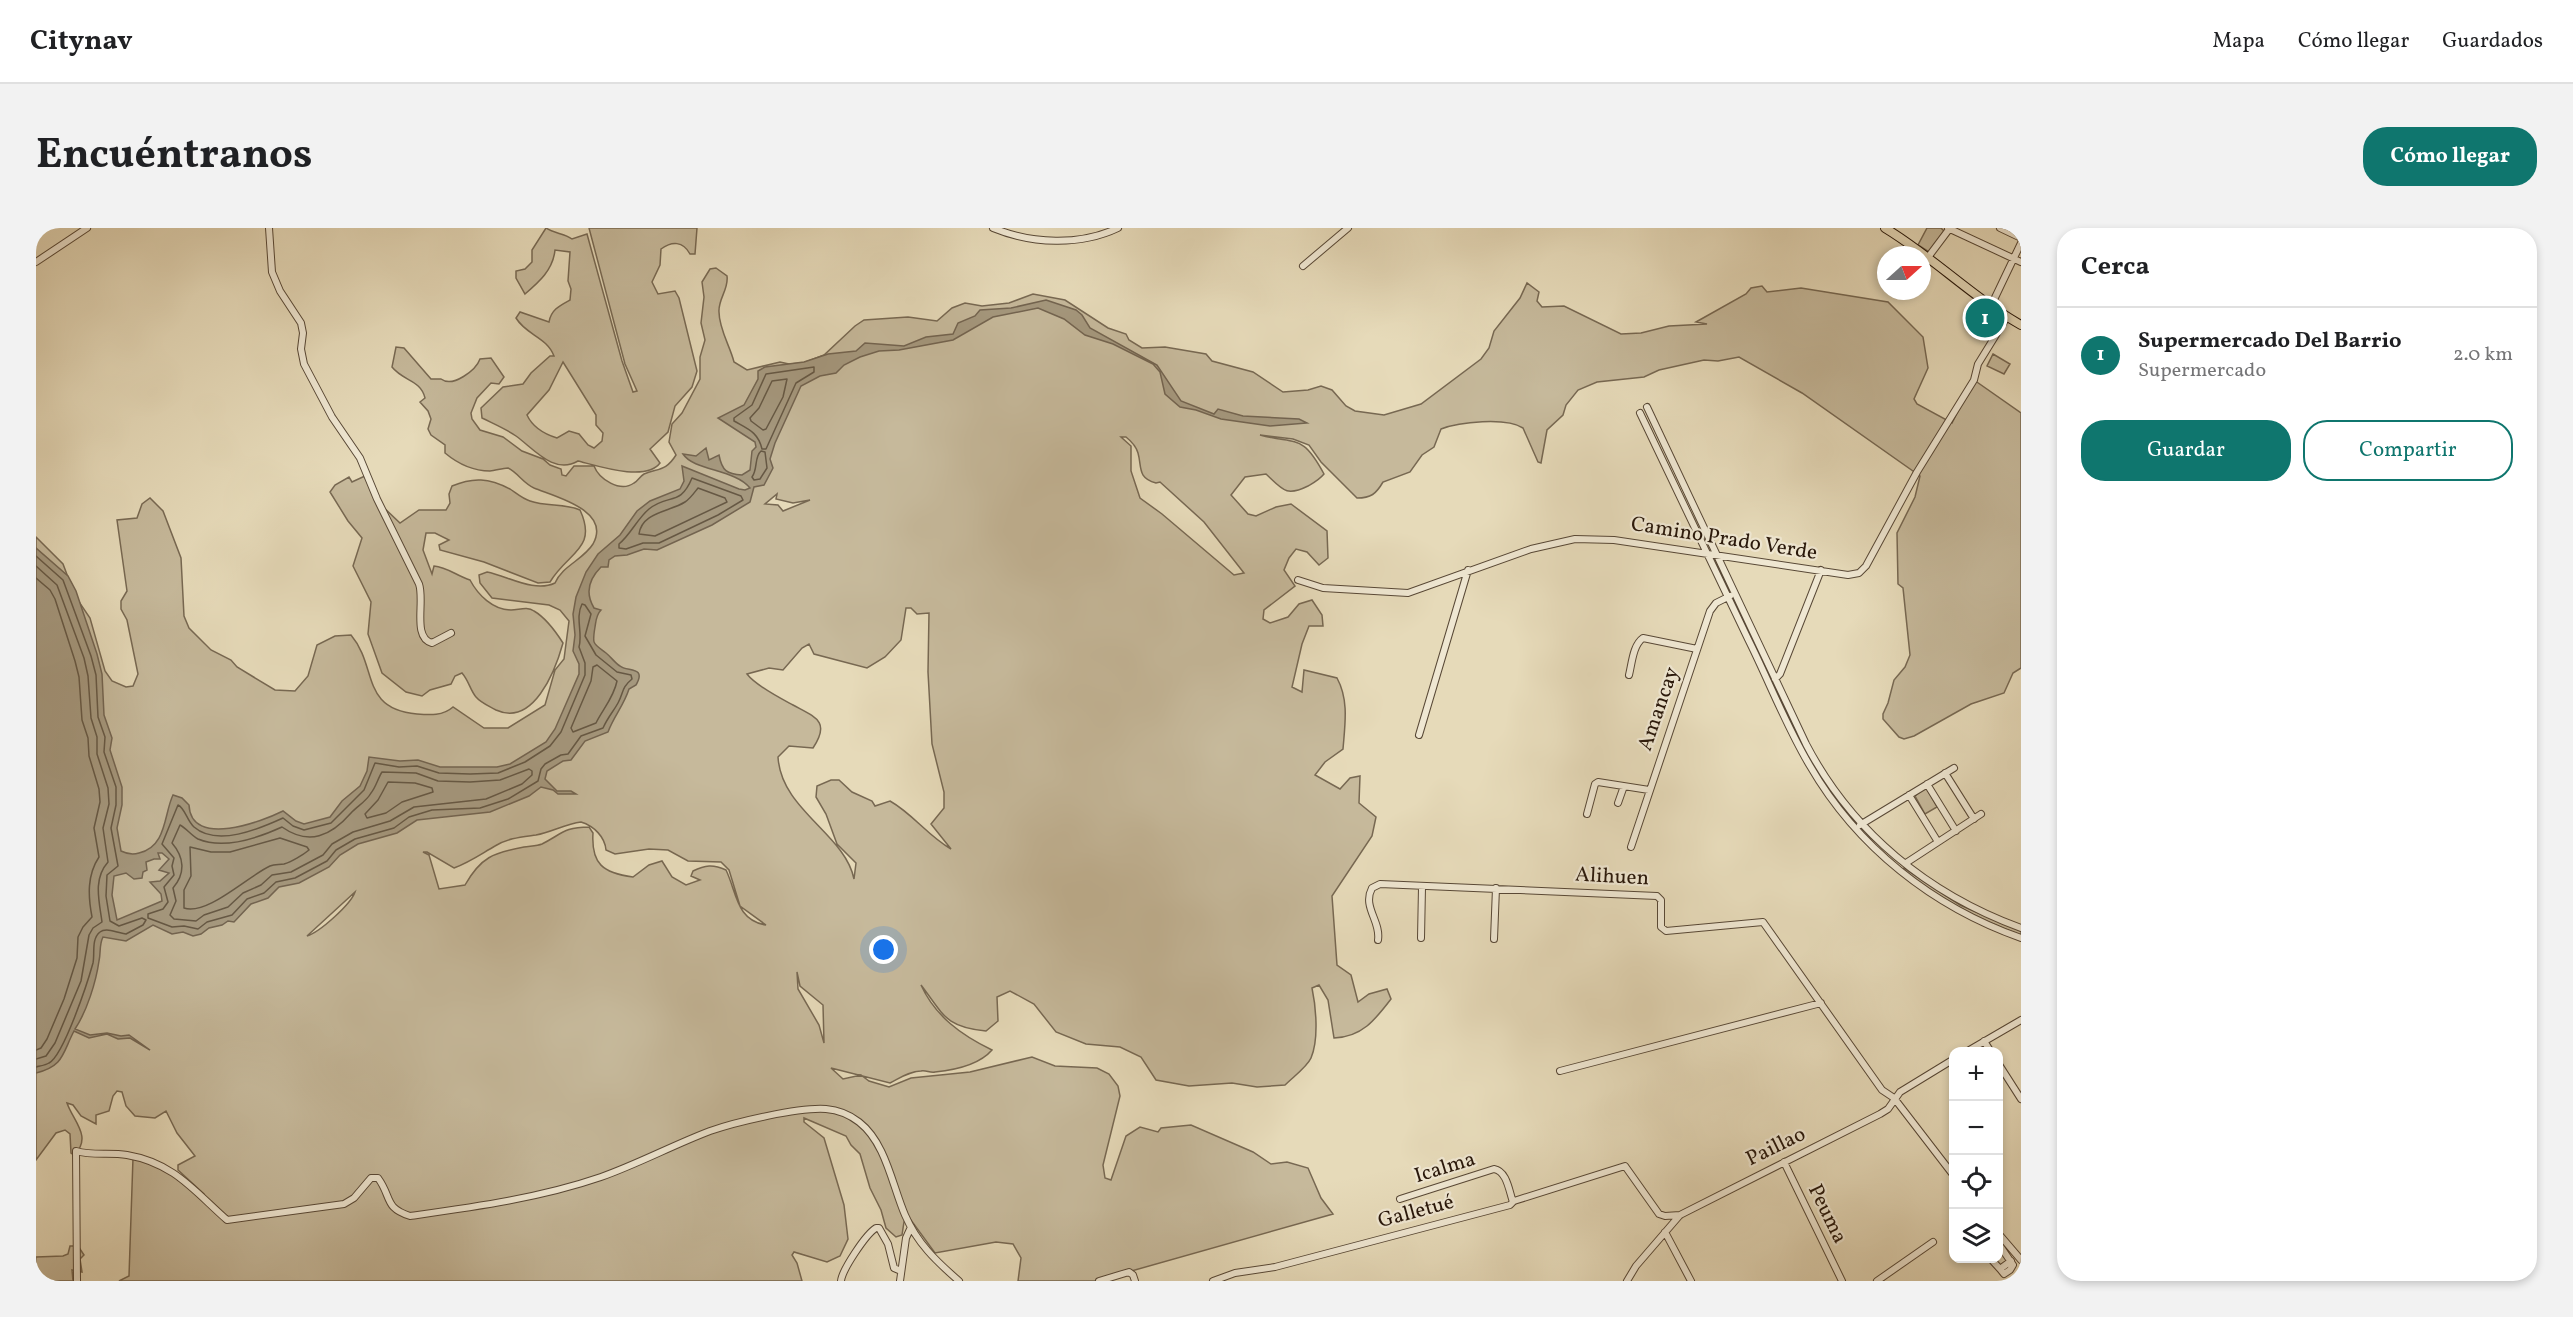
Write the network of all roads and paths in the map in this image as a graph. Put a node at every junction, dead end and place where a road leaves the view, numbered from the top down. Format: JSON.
{"nodes":[{"id":1,"x":87,"y":228,"type":"edge"},
{"id":2,"x":269,"y":228,"type":"edge"},
{"id":3,"x":993,"y":228,"type":"edge"},
{"id":4,"x":1118,"y":228,"type":"edge"},
{"id":5,"x":1348,"y":228,"type":"edge"},
{"id":6,"x":1885,"y":228,"type":"edge"},
{"id":7,"x":1949,"y":228,"type":"edge"},
{"id":8,"x":2000,"y":228,"type":"edge"},
{"id":9,"x":1894,"y":230,"type":"edge"},
{"id":10,"x":2021,"y":238,"type":"edge"},
{"id":11,"x":2021,"y":243,"type":"edge"},
{"id":12,"x":1916,"y":246,"type":"edge"},
{"id":13,"x":1931,"y":253,"type":"edge"},
{"id":14,"x":1931,"y":258,"type":"edge"},
{"id":15,"x":2018,"y":260,"type":"edge"},
{"id":16,"x":36,"y":262,"type":"edge"},
{"id":17,"x":1303,"y":266,"type":"dead end"},
{"id":18,"x":1991,"y":306,"type":"junction"},
{"id":19,"x":2007,"y":317,"type":"junction"},
{"id":20,"x":2021,"y":325,"type":"edge"},
{"id":21,"x":1647,"y":407,"type":"dead end"},
{"id":22,"x":1640,"y":413,"type":"dead end"},
{"id":23,"x":1681,"y":489,"type":"junction"},
{"id":24,"x":1699,"y":535,"type":"junction"},
{"id":25,"x":1693,"y":552,"type":"junction"},
{"id":26,"x":1708,"y":554,"type":"junction"},
{"id":27,"x":1717,"y":556,"type":"junction"},
{"id":28,"x":1731,"y":558,"type":"junction"},
{"id":29,"x":1721,"y":566,"type":"junction"},
{"id":30,"x":1468,"y":570,"type":"junction"},
{"id":31,"x":1821,"y":570,"type":"junction"},
{"id":32,"x":1298,"y":580,"type":"dead end"},
{"id":33,"x":1732,"y":596,"type":"junction"},
{"id":34,"x":451,"y":633,"type":"dead end"},
{"id":35,"x":1697,"y":649,"type":"junction"},
{"id":36,"x":1629,"y":675,"type":"dead end"},
{"id":37,"x":1775,"y":679,"type":"junction"},
{"id":38,"x":1419,"y":735,"type":"dead end"},
{"id":39,"x":1954,"y":768,"type":"dead end"},
{"id":40,"x":1945,"y":773,"type":"junction"},
{"id":41,"x":1927,"y":784,"type":"junction"},
{"id":42,"x":1624,"y":786,"type":"junction"},
{"id":43,"x":1649,"y":790,"type":"junction"},
{"id":44,"x":1909,"y":795,"type":"junction"},
{"id":45,"x":1618,"y":803,"type":"dead end"},
{"id":46,"x":1587,"y":814,"type":"dead end"},
{"id":47,"x":1981,"y":814,"type":"dead end"},
{"id":48,"x":1974,"y":819,"type":"junction"},
{"id":49,"x":1862,"y":824,"type":"junction"},
{"id":50,"x":1855,"y":828,"type":"junction"},
{"id":51,"x":1956,"y":831,"type":"junction"},
{"id":52,"x":1938,"y":842,"type":"junction"},
{"id":53,"x":1631,"y":847,"type":"dead end"},
{"id":54,"x":1905,"y":863,"type":"junction"},
{"id":55,"x":1898,"y":870,"type":"junction"},
{"id":56,"x":1422,"y":887,"type":"junction"},
{"id":57,"x":1496,"y":888,"type":"junction"},
{"id":58,"x":2021,"y":928,"type":"edge"},
{"id":59,"x":1421,"y":938,"type":"dead end"},
{"id":60,"x":2021,"y":938,"type":"edge"},
{"id":61,"x":1494,"y":939,"type":"dead end"},
{"id":62,"x":1378,"y":940,"type":"dead end"},
{"id":63,"x":1821,"y":1003,"type":"junction"},
{"id":64,"x":2021,"y":1020,"type":"edge"},
{"id":65,"x":1984,"y":1041,"type":"junction"},
{"id":66,"x":1974,"y":1047,"type":"edge"},
{"id":67,"x":1988,"y":1047,"type":"edge"},
{"id":68,"x":1949,"y":1061,"type":"edge"},
{"id":69,"x":1560,"y":1071,"type":"dead end"},
{"id":70,"x":2003,"y":1071,"type":"edge"},
{"id":71,"x":1894,"y":1098,"type":"junction"},
{"id":72,"x":2021,"y":1099,"type":"edge"},
{"id":73,"x":1784,"y":1162,"type":"junction"},
{"id":74,"x":1949,"y":1171,"type":"edge"},
{"id":75,"x":1400,"y":1199,"type":"dead end"},
{"id":76,"x":1513,"y":1202,"type":"junction"},
{"id":77,"x":1680,"y":1215,"type":"junction"},
{"id":78,"x":911,"y":1227,"type":"junction"},
{"id":79,"x":1665,"y":1232,"type":"junction"},
{"id":80,"x":2003,"y":1239,"type":"edge"},
{"id":81,"x":1934,"y":1242,"type":"dead end"},
{"id":82,"x":2003,"y":1250,"type":"edge"},
{"id":83,"x":2021,"y":1260,"type":"edge"},
{"id":84,"x":1995,"y":1263,"type":"edge"},
{"id":85,"x":901,"y":1271,"type":"junction"},
{"id":86,"x":77,"y":1281,"type":"edge"},
{"id":87,"x":840,"y":1281,"type":"edge"},
{"id":88,"x":900,"y":1281,"type":"edge"},
{"id":89,"x":958,"y":1281,"type":"edge"},
{"id":90,"x":1098,"y":1281,"type":"edge"},
{"id":91,"x":1135,"y":1281,"type":"edge"},
{"id":92,"x":1213,"y":1281,"type":"edge"},
{"id":93,"x":1627,"y":1281,"type":"edge"},
{"id":94,"x":1691,"y":1281,"type":"edge"},
{"id":95,"x":1842,"y":1281,"type":"edge"},
{"id":96,"x":1877,"y":1281,"type":"edge"}],
"edges":[{"from":1,"to":16,"type":"street"},
{"from":2,"to":34,"type":"street"},
{"from":3,"to":4,"type":"street"},
{"from":5,"to":17,"type":"street"},
{"from":6,"to":9,"type":"main road"},
{"from":7,"to":13,"type":"street"},
{"from":7,"to":15,"type":"street"},
{"from":8,"to":10,"type":"street"},
{"from":9,"to":12,"type":"main road"},
{"from":11,"to":15,"type":"street"},
{"from":14,"to":18,"type":"main road"},
{"from":15,"to":18,"type":"street"},
{"from":18,"to":19,"type":"main road"},
{"from":19,"to":20,"type":"main road"},
{"from":19,"to":31,"type":"street","name":"Camino Prado Verde"},
{"from":21,"to":23,"type":"street"},
{"from":22,"to":23,"type":"street"},
{"from":23,"to":24,"type":"street"},
{"from":23,"to":27,"type":"street"},
{"from":24,"to":25,"type":"street"},
{"from":24,"to":26,"type":"street"},
{"from":25,"to":26,"type":"street","name":"Camino Prado Verde"},
{"from":25,"to":30,"type":"street","name":"Camino Prado Verde"},
{"from":26,"to":27,"type":"street","name":"Camino Prado Verde"},
{"from":26,"to":33,"type":"street"},
{"from":27,"to":28,"type":"street","name":"Camino Prado Verde"},
{"from":27,"to":29,"type":"street"},
{"from":28,"to":29,"type":"street"},
{"from":28,"to":31,"type":"street","name":"Camino Prado Verde"},
{"from":29,"to":33,"type":"street"},
{"from":30,"to":32,"type":"street","name":"Camino Prado Verde"},
{"from":30,"to":38,"type":"street"},
{"from":31,"to":37,"type":"street"},
{"from":33,"to":35,"type":"street","name":"Amancay"},
{"from":33,"to":37,"type":"street"},
{"from":33,"to":50,"type":"street"},
{"from":35,"to":36,"type":"street"},
{"from":35,"to":43,"type":"street","name":"Amancay"},
{"from":37,"to":49,"type":"street"},
{"from":39,"to":40,"type":"street"},
{"from":40,"to":41,"type":"street"},
{"from":40,"to":48,"type":"street"},
{"from":41,"to":44,"type":"street"},
{"from":41,"to":51,"type":"street"},
{"from":42,"to":43,"type":"street"},
{"from":42,"to":45,"type":"street"},
{"from":42,"to":46,"type":"street"},
{"from":43,"to":53,"type":"street","name":"Amancay"},
{"from":44,"to":49,"type":"street"},
{"from":44,"to":52,"type":"street"},
{"from":47,"to":48,"type":"street"},
{"from":48,"to":51,"type":"street"},
{"from":49,"to":50,"type":"street"},
{"from":49,"to":54,"type":"street"},
{"from":50,"to":55,"type":"street"},
{"from":51,"to":52,"type":"street"},
{"from":52,"to":54,"type":"street"},
{"from":54,"to":55,"type":"street"},
{"from":54,"to":58,"type":"street"},
{"from":55,"to":60,"type":"street"},
{"from":56,"to":57,"type":"street","name":"Alihuen"},
{"from":56,"to":59,"type":"street"},
{"from":56,"to":62,"type":"street","name":"Alihuen"},
{"from":57,"to":61,"type":"street"},
{"from":57,"to":63,"type":"street","name":"Alihuen"},
{"from":63,"to":69,"type":"street"},
{"from":63,"to":71,"type":"street","name":"Alihuen"},
{"from":64,"to":65,"type":"street"},
{"from":65,"to":66,"type":"street"},
{"from":65,"to":67,"type":"street"},
{"from":68,"to":71,"type":"street","name":"Paillao"},
{"from":70,"to":72,"type":"street"},
{"from":71,"to":73,"type":"street","name":"Paillao"},
{"from":71,"to":74,"type":"street","name":"Alihuen"},
{"from":73,"to":77,"type":"street","name":"Paillao"},
{"from":73,"to":95,"type":"street","name":"Peuma"},
{"from":75,"to":76,"type":"street","name":"Icalma"},
{"from":76,"to":77,"type":"street","name":"Galletué"},
{"from":76,"to":92,"type":"street","name":"Galletué"},
{"from":77,"to":79,"type":"street","name":"Paillao"},
{"from":78,"to":85,"type":"street"},
{"from":78,"to":86,"type":"street"},
{"from":78,"to":89,"type":"street"},
{"from":79,"to":93,"type":"street","name":"Paillao"},
{"from":79,"to":94,"type":"street"},
{"from":80,"to":83,"type":"street"},
{"from":81,"to":96,"type":"street"},
{"from":82,"to":84,"type":"street"},
{"from":85,"to":87,"type":"street"},
{"from":85,"to":88,"type":"street"},
{"from":90,"to":91,"type":"street"}]}
